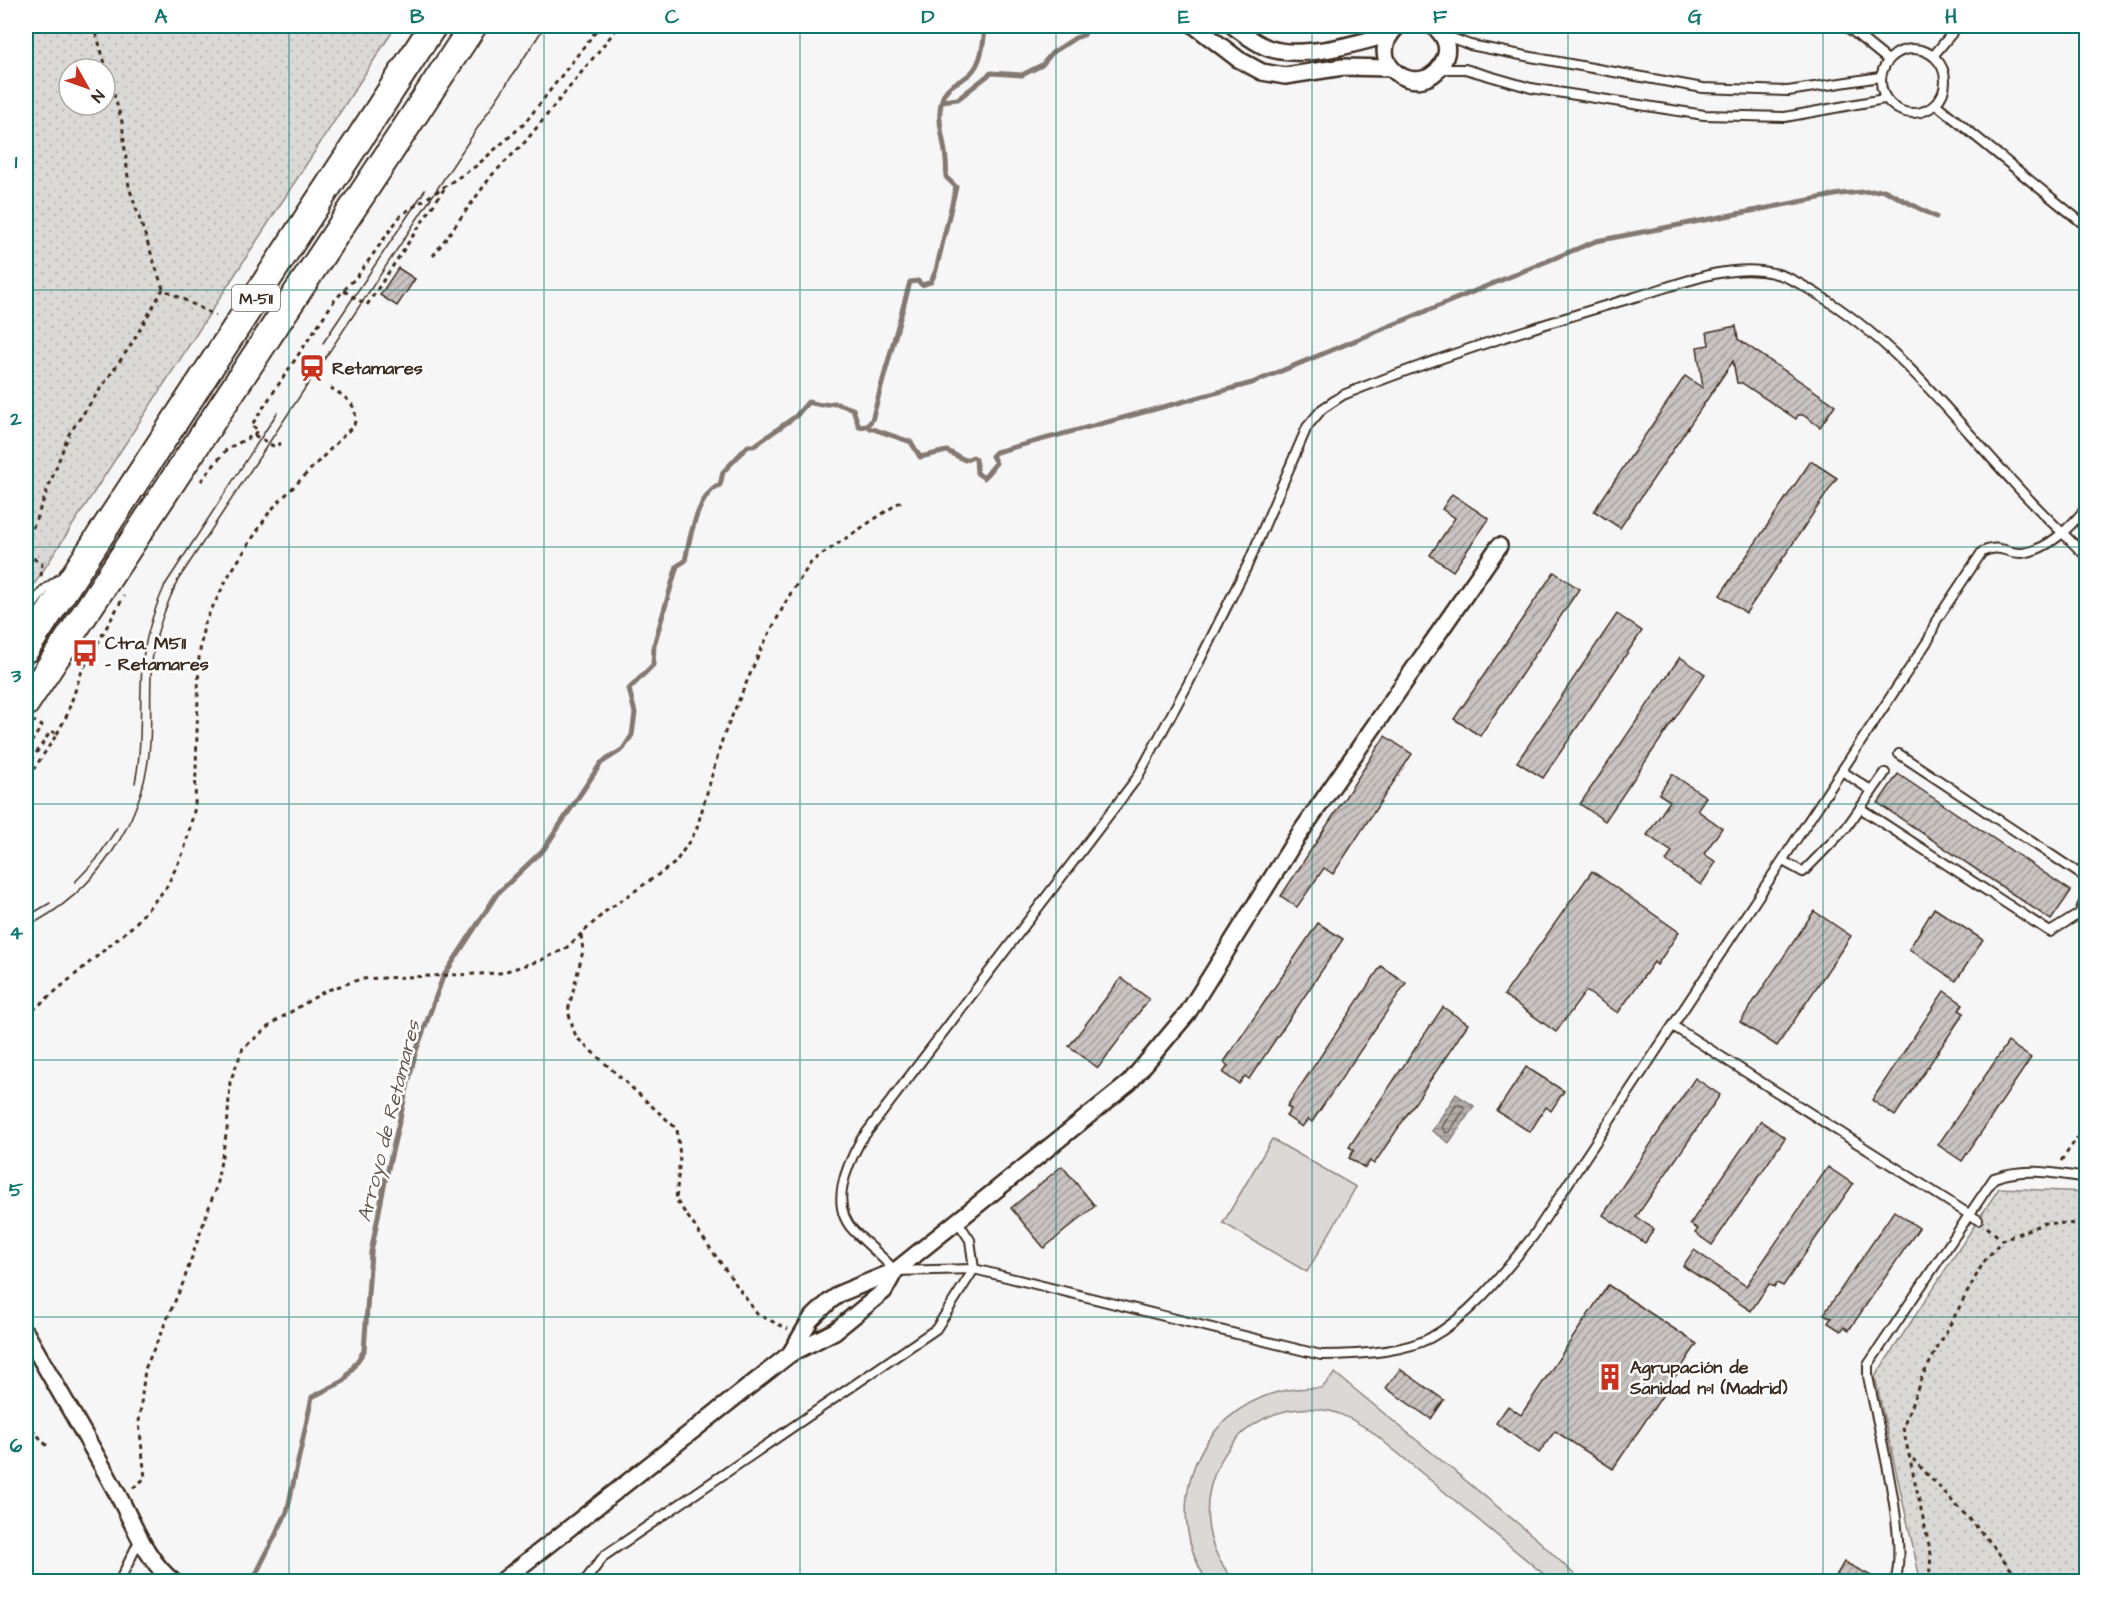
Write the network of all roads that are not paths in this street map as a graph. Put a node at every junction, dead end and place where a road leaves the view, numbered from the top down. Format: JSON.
{"nodes":[{"id":1,"x":433,"y":26,"type":"edge"},
{"id":2,"x":473,"y":26,"type":"edge"},
{"id":3,"x":1195,"y":26,"type":"edge"},
{"id":4,"x":1233,"y":26,"type":"edge"},
{"id":5,"x":1846,"y":26,"type":"edge"},
{"id":6,"x":1958,"y":26,"type":"edge"},
{"id":7,"x":1393,"y":30,"type":"edge"},
{"id":8,"x":1438,"y":30,"type":"edge"},
{"id":9,"x":1269,"y":49,"type":"junction"},
{"id":10,"x":1934,"y":55,"type":"junction"},
{"id":11,"x":1888,"y":60,"type":"junction"},
{"id":12,"x":1390,"y":68,"type":"junction"},
{"id":13,"x":1440,"y":69,"type":"junction"},
{"id":14,"x":1262,"y":72,"type":"junction"},
{"id":15,"x":1880,"y":77,"type":"junction"},
{"id":16,"x":1884,"y":99,"type":"junction"},
{"id":17,"x":1937,"y":105,"type":"junction"},
{"id":18,"x":2086,"y":226,"type":"edge"},
{"id":19,"x":2086,"y":508,"type":"edge"},
{"id":20,"x":2064,"y":533,"type":"junction"},
{"id":21,"x":1499,"y":546,"type":"dead end"},
{"id":22,"x":2086,"y":556,"type":"edge"},
{"id":23,"x":78,"y":569,"type":"junction"},
{"id":24,"x":26,"y":614,"type":"edge"},
{"id":25,"x":26,"y":649,"type":"edge"},
{"id":26,"x":32,"y":702,"type":"edge"},
{"id":27,"x":26,"y":714,"type":"edge"},
{"id":28,"x":1899,"y":754,"type":"dead end"},
{"id":29,"x":1842,"y":771,"type":"junction"},
{"id":30,"x":1885,"y":773,"type":"dead end"},
{"id":31,"x":1872,"y":791,"type":"junction"},
{"id":32,"x":1860,"y":808,"type":"junction"},
{"id":33,"x":1783,"y":861,"type":"junction"},
{"id":34,"x":2086,"y":878,"type":"edge"},
{"id":35,"x":2086,"y":898,"type":"edge"},
{"id":36,"x":1673,"y":1026,"type":"junction"},
{"id":37,"x":2086,"y":1178,"type":"edge"},
{"id":38,"x":1969,"y":1214,"type":"junction"},
{"id":39,"x":1978,"y":1220,"type":"road end"},
{"id":40,"x":958,"y":1222,"type":"junction"},
{"id":41,"x":974,"y":1269,"type":"junction"},
{"id":42,"x":895,"y":1271,"type":"junction"},
{"id":43,"x":26,"y":1333,"type":"edge"},
{"id":44,"x":790,"y":1354,"type":"junction"},
{"id":45,"x":140,"y":1539,"type":"junction"},
{"id":46,"x":119,"y":1581,"type":"edge"},
{"id":47,"x":174,"y":1581,"type":"edge"},
{"id":48,"x":501,"y":1581,"type":"edge"},
{"id":49,"x":584,"y":1581,"type":"edge"},
{"id":50,"x":1895,"y":1581,"type":"edge"}],
"edges":[{"from":1,"to":23,"type":"highway","number":"M-511"},
{"from":2,"to":26,"type":"highway","number":"M-511"},
{"from":3,"to":14,"type":"street"},
{"from":4,"to":9,"type":"street"},
{"from":5,"to":11,"type":"lane"},
{"from":6,"to":10,"type":"lane"},
{"from":7,"to":9,"type":"street"},
{"from":7,"to":12,"type":"street"},
{"from":8,"to":13,"type":"street"},
{"from":8,"to":15,"type":"lane"},
{"from":9,"to":14,"type":"street"},
{"from":10,"to":11,"type":"lane"},
{"from":10,"to":17,"type":"lane"},
{"from":11,"to":15,"type":"lane"},
{"from":12,"to":13,"type":"street"},
{"from":12,"to":14,"type":"street"},
{"from":13,"to":16,"type":"lane"},
{"from":15,"to":16,"type":"lane"},
{"from":16,"to":17,"type":"lane"},
{"from":17,"to":18,"type":"lane"},
{"from":19,"to":20,"type":"lane"},
{"from":20,"to":22,"type":"lane"},
{"from":20,"to":29,"type":"lane"},
{"from":20,"to":42,"type":"lane"},
{"from":21,"to":40,"type":"street"},
{"from":23,"to":24,"type":"lane"},
{"from":23,"to":25,"type":"highway","number":"M-511"},
{"from":26,"to":27,"type":"lane"},
{"from":28,"to":34,"type":"lane"},
{"from":29,"to":31,"type":"lane"},
{"from":29,"to":33,"type":"lane"},
{"from":30,"to":31,"type":"lane"},
{"from":31,"to":32,"type":"lane"},
{"from":32,"to":33,"type":"lane"},
{"from":32,"to":35,"type":"lane"},
{"from":33,"to":36,"type":"lane"},
{"from":36,"to":38,"type":"lane"},
{"from":36,"to":41,"type":"lane"},
{"from":37,"to":38,"type":"lane"},
{"from":38,"to":39,"type":"lane"},
{"from":38,"to":50,"type":"lane"},
{"from":40,"to":41,"type":"lane"},
{"from":40,"to":42,"type":"street"},
{"from":41,"to":42,"type":"lane"},
{"from":41,"to":49,"type":"lane"},
{"from":42,"to":44,"type":"street"},
{"from":42,"to":44,"type":"street"},
{"from":43,"to":45,"type":"street"},
{"from":44,"to":48,"type":"street"},
{"from":45,"to":46,"type":"lane"},
{"from":45,"to":47,"type":"street"}]}
